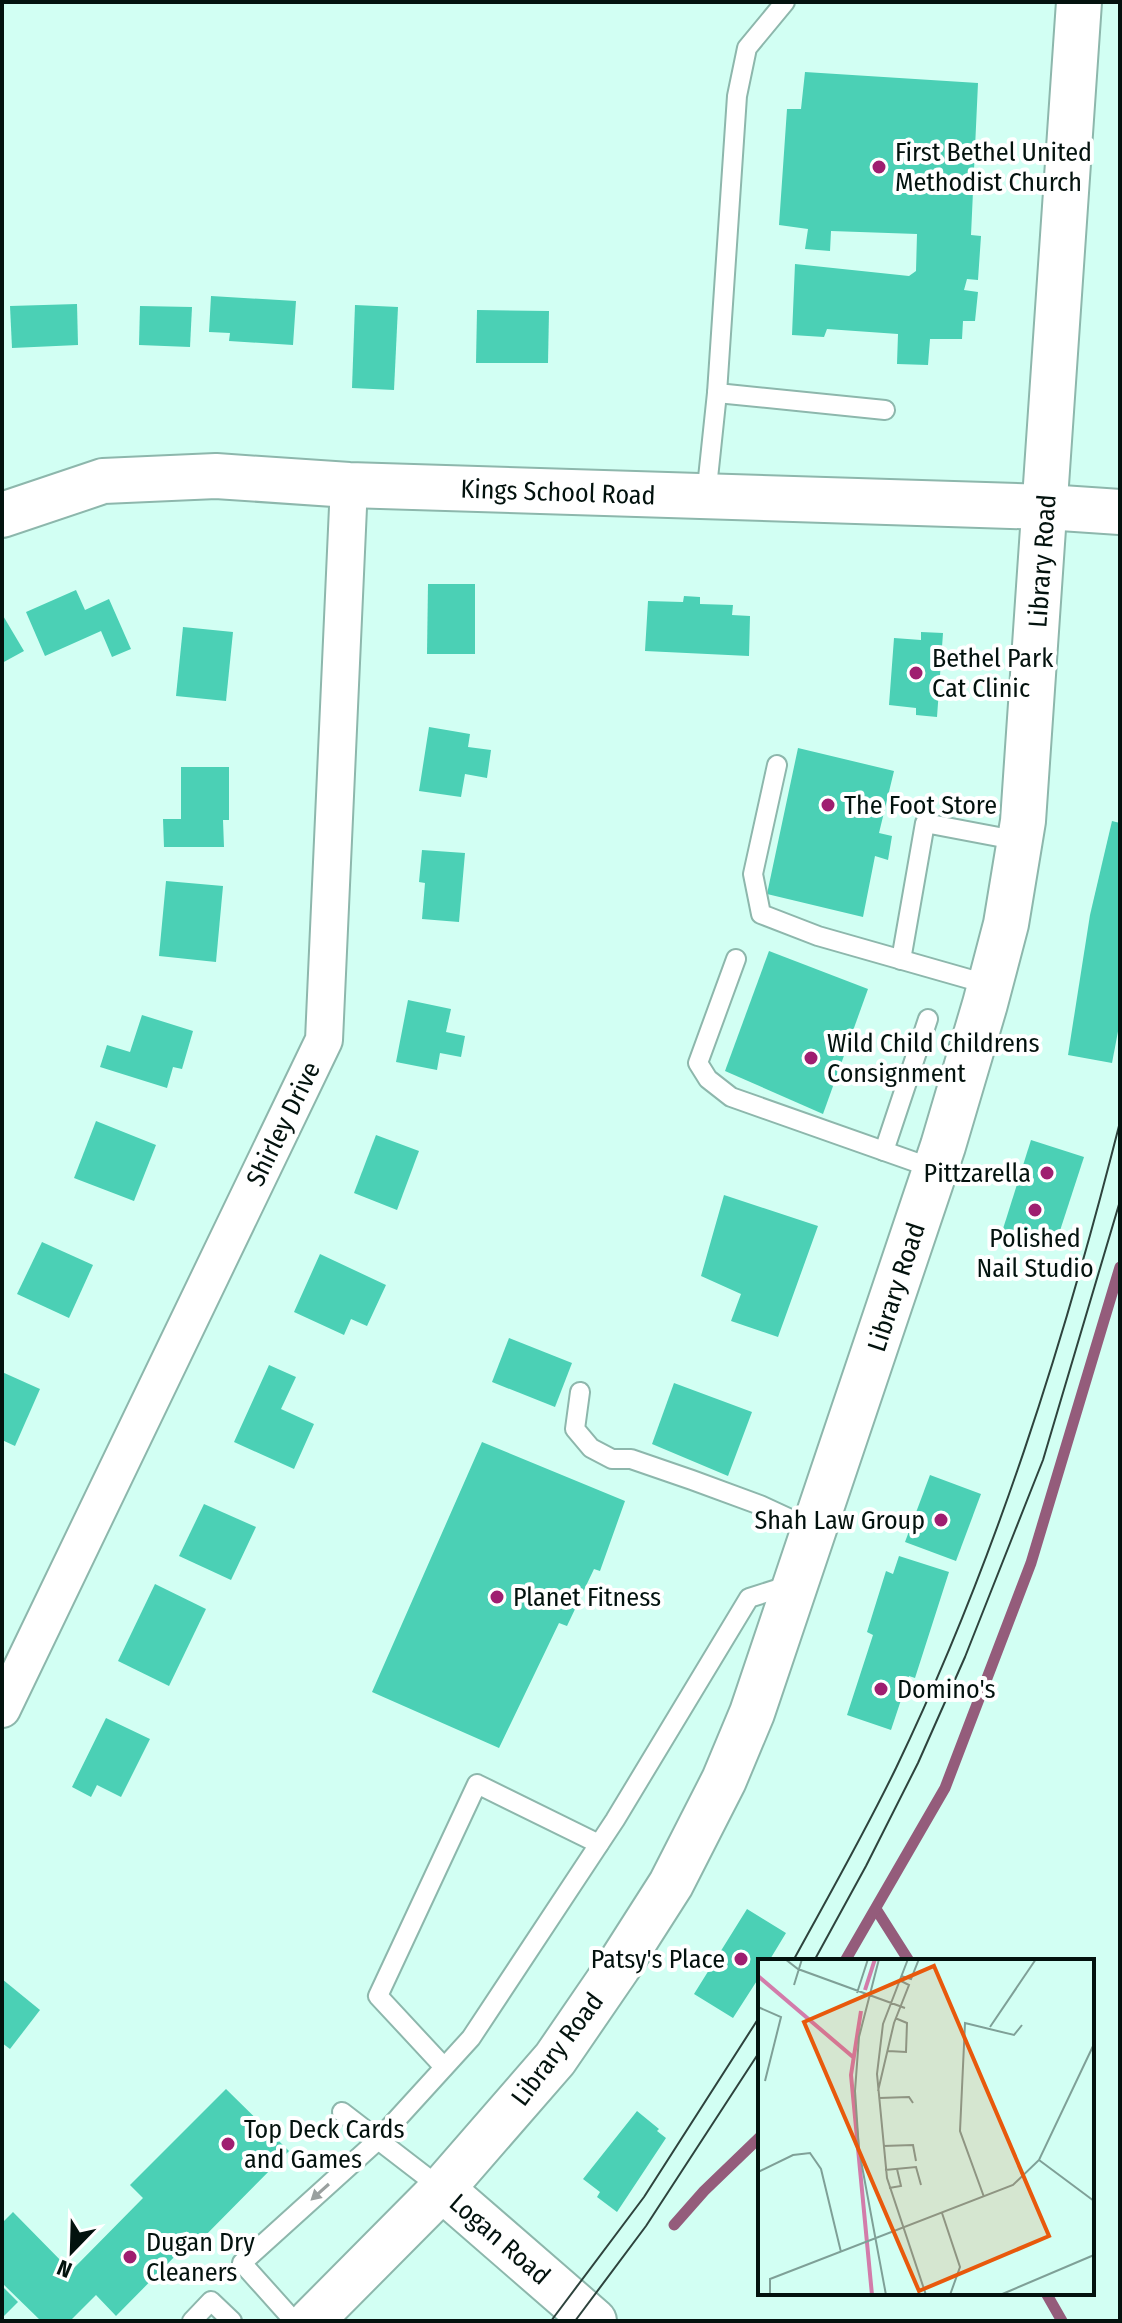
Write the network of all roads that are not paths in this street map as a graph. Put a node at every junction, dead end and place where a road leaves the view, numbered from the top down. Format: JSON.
{"nodes":[{"id":1,"x":785,"y":2,"type":"edge"},
{"id":2,"x":1079,"y":2,"type":"edge"},
{"id":3,"x":717,"y":393,"type":"junction"},
{"id":4,"x":885,"y":410,"type":"dead end"},
{"id":5,"x":349,"y":485,"type":"junction"},
{"id":6,"x":706,"y":497,"type":"junction"},
{"id":7,"x":1046,"y":507,"type":"junction"},
{"id":8,"x":1120,"y":512,"type":"edge"},
{"id":9,"x":2,"y":515,"type":"edge"},
{"id":10,"x":777,"y":765,"type":"dead end"},
{"id":11,"x":1020,"y":841,"type":"junction"},
{"id":12,"x":736,"y":959,"type":"dead end"},
{"id":13,"x":901,"y":960,"type":"junction"},
{"id":14,"x":990,"y":985,"type":"junction"},
{"id":15,"x":928,"y":1019,"type":"dead end"},
{"id":16,"x":884,"y":1151,"type":"junction"},
{"id":17,"x":935,"y":1169,"type":"junction"},
{"id":18,"x":580,"y":1392,"type":"dead end"},
{"id":19,"x":814,"y":1530,"type":"junction"},
{"id":20,"x":796,"y":1583,"type":"junction"},
{"id":21,"x":2,"y":1709,"type":"edge"},
{"id":22,"x":599,"y":1844,"type":"junction"},
{"id":23,"x":444,"y":2067,"type":"junction"},
{"id":24,"x":342,"y":2112,"type":"dead end"},
{"id":25,"x":378,"y":2140,"type":"junction"},
{"id":26,"x":442,"y":2189,"type":"junction"},
{"id":27,"x":192,"y":2321,"type":"edge"},
{"id":28,"x":232,"y":2321,"type":"edge"},
{"id":29,"x":294,"y":2321,"type":"edge"},
{"id":30,"x":311,"y":2321,"type":"edge"},
{"id":31,"x":594,"y":2321,"type":"edge"}],
"edges":[{"from":1,"to":3,"type":"lane"},
{"from":2,"to":7,"type":"main road","name":"Library Road"},
{"from":3,"to":4,"type":"lane"},
{"from":3,"to":6,"type":"lane"},
{"from":5,"to":6,"type":"main road","name":"Kings School Road"},
{"from":5,"to":9,"type":"main road","name":"Kings School Road"},
{"from":5,"to":21,"type":"street","name":"Shirley Drive"},
{"from":6,"to":7,"type":"main road","name":"Kings School Road"},
{"from":7,"to":8,"type":"main road","name":"Kings School Road"},
{"from":7,"to":11,"type":"main road","name":"Library Road"},
{"from":10,"to":13,"type":"lane"},
{"from":11,"to":13,"type":"lane"},
{"from":11,"to":14,"type":"main road","name":"Library Road"},
{"from":12,"to":16,"type":"lane"},
{"from":13,"to":14,"type":"lane"},
{"from":14,"to":17,"type":"main road","name":"Library Road"},
{"from":15,"to":16,"type":"lane"},
{"from":16,"to":17,"type":"lane"},
{"from":17,"to":19,"type":"main road","name":"Library Road"},
{"from":18,"to":19,"type":"lane"},
{"from":19,"to":20,"type":"main road","name":"Library Road"},
{"from":20,"to":22,"type":"lane"},
{"from":20,"to":26,"type":"main road","name":"Library Road"},
{"from":22,"to":23,"type":"lane"},
{"from":22,"to":23,"type":"lane"},
{"from":23,"to":25,"type":"lane"},
{"from":24,"to":25,"type":"lane"},
{"from":25,"to":26,"type":"lane"},
{"from":25,"to":29,"type":"lane","one_way":true},
{"from":26,"to":30,"type":"main road","name":"Library Road"},
{"from":26,"to":31,"type":"main road","name":"Logan Road"},
{"from":27,"to":28,"type":"lane"}]}
